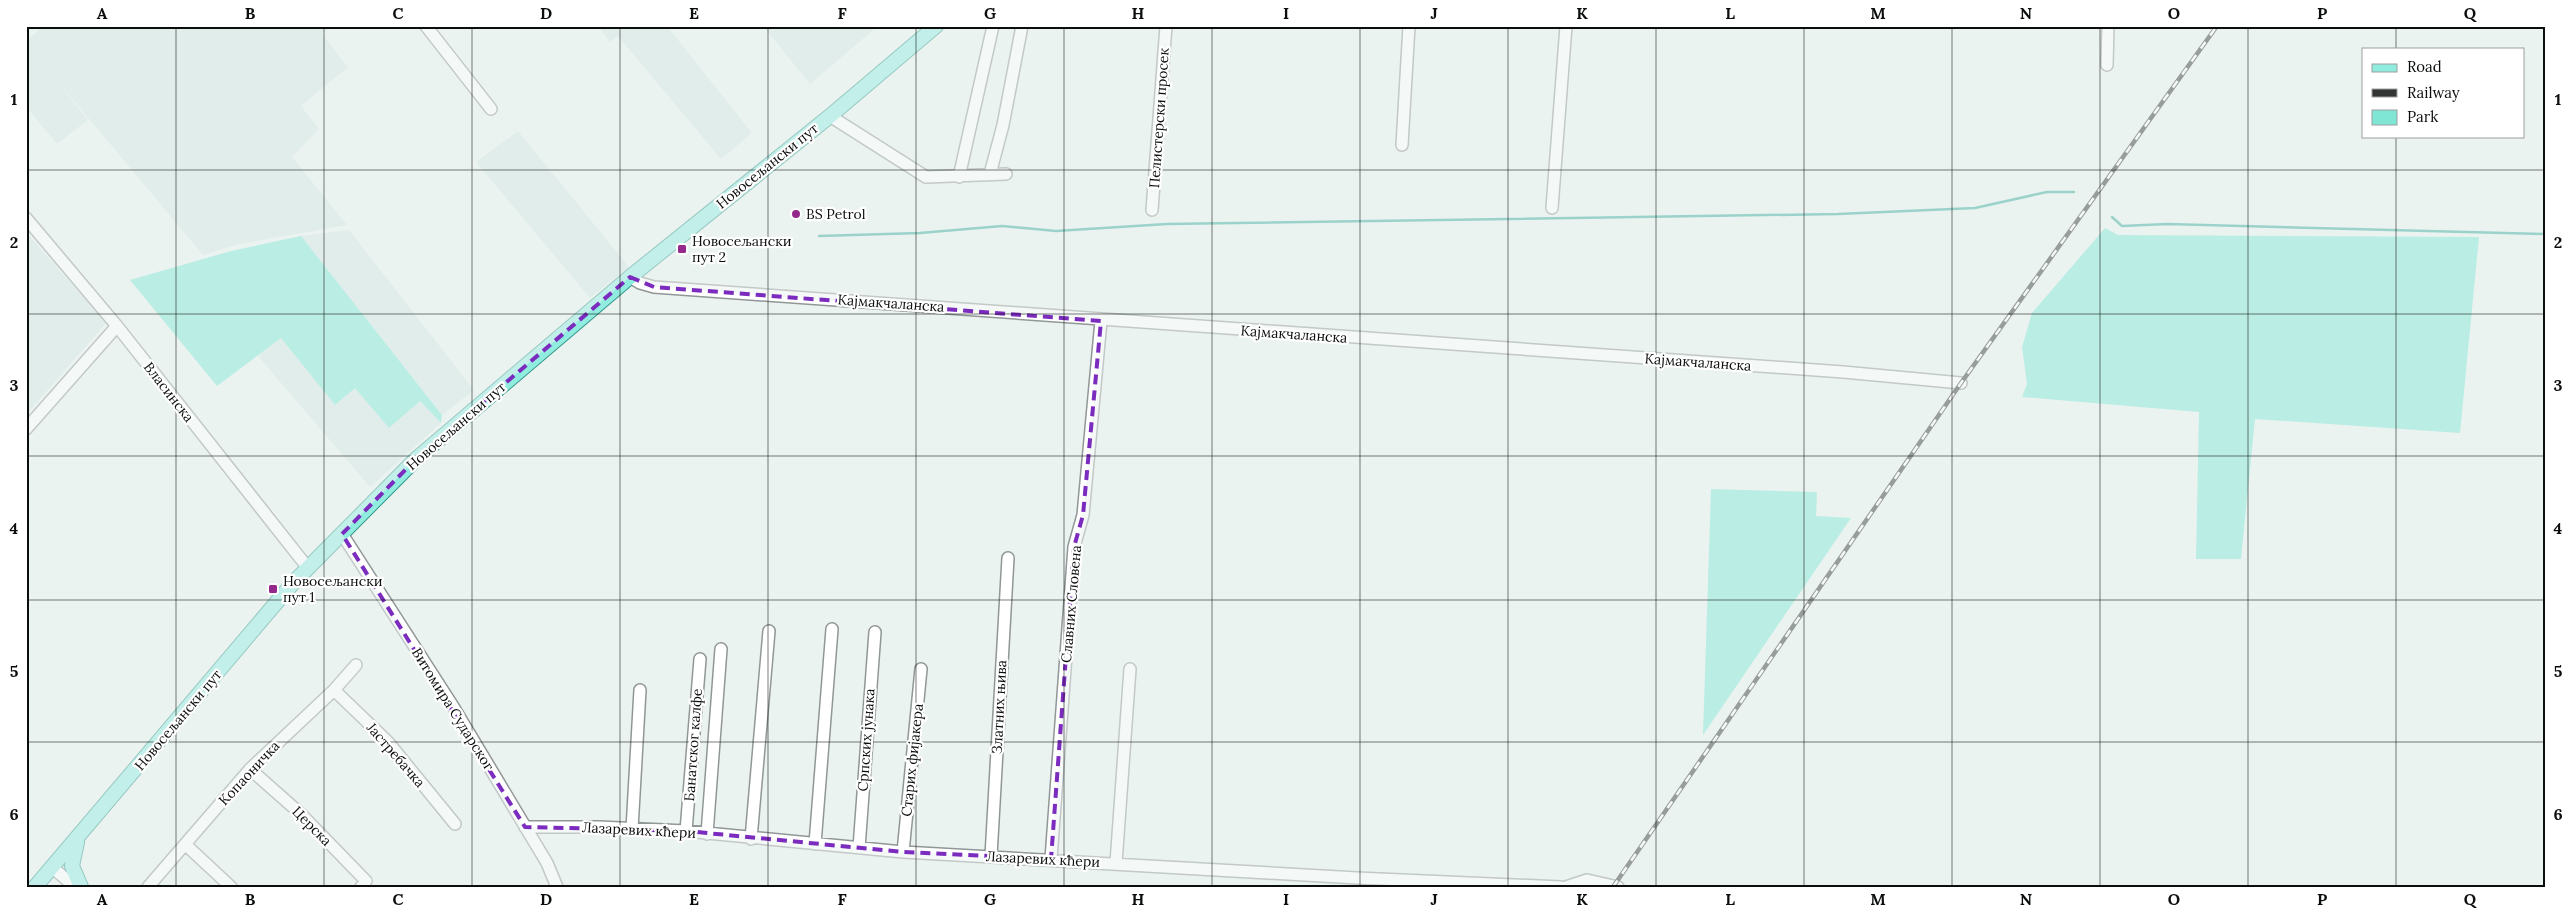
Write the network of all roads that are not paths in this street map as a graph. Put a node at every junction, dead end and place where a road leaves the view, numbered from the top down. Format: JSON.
{"nodes":[{"id":1,"x":426,"y":26,"type":"edge"},
{"id":2,"x":936,"y":26,"type":"edge"},
{"id":3,"x":993,"y":26,"type":"edge"},
{"id":4,"x":1022,"y":26,"type":"edge"},
{"id":5,"x":1166,"y":26,"type":"edge"},
{"id":6,"x":1409,"y":26,"type":"edge"},
{"id":7,"x":1566,"y":26,"type":"edge"},
{"id":8,"x":2108,"y":26,"type":"edge"},
{"id":9,"x":2107,"y":65,"type":"dead end"},
{"id":10,"x":491,"y":109,"type":"dead end"},
{"id":11,"x":830,"y":116,"type":"junction"},
{"id":12,"x":1402,"y":145,"type":"dead end"},
{"id":13,"x":990,"y":174,"type":"junction"},
{"id":14,"x":1006,"y":174,"type":"dead end"},
{"id":15,"x":959,"y":177,"type":"junction"},
{"id":16,"x":1552,"y":208,"type":"dead end"},
{"id":17,"x":1152,"y":210,"type":"dead end"},
{"id":18,"x":26,"y":218,"type":"edge"},
{"id":19,"x":630,"y":277,"type":"junction"},
{"id":20,"x":1100,"y":321,"type":"junction"},
{"id":21,"x":117,"y":326,"type":"junction"},
{"id":22,"x":1961,"y":383,"type":"dead end"},
{"id":23,"x":26,"y":429,"type":"edge"},
{"id":24,"x":342,"y":534,"type":"junction"},
{"id":25,"x":1008,"y":558,"type":"dead end"},
{"id":26,"x":308,"y":568,"type":"junction"},
{"id":27,"x":832,"y":629,"type":"dead end"},
{"id":28,"x":769,"y":631,"type":"dead end"},
{"id":29,"x":875,"y":632,"type":"dead end"},
{"id":30,"x":721,"y":649,"type":"dead end"},
{"id":31,"x":700,"y":658,"type":"dead end"},
{"id":32,"x":356,"y":665,"type":"dead end"},
{"id":33,"x":921,"y":668,"type":"dead end"},
{"id":34,"x":1130,"y":669,"type":"dead end"},
{"id":35,"x":334,"y":690,"type":"junction"},
{"id":36,"x":640,"y":690,"type":"dead end"},
{"id":37,"x":250,"y":769,"type":"junction"},
{"id":38,"x":455,"y":824,"type":"dead end"},
{"id":39,"x":525,"y":827,"type":"junction"},
{"id":40,"x":632,"y":829,"type":"junction"},
{"id":41,"x":686,"y":831,"type":"junction"},
{"id":42,"x":707,"y":834,"type":"junction"},
{"id":43,"x":78,"y":836,"type":"junction"},
{"id":44,"x":751,"y":839,"type":"junction"},
{"id":45,"x":815,"y":844,"type":"junction"},
{"id":46,"x":186,"y":845,"type":"junction"},
{"id":47,"x":860,"y":848,"type":"junction"},
{"id":48,"x":903,"y":852,"type":"junction"},
{"id":49,"x":990,"y":856,"type":"junction"},
{"id":50,"x":1051,"y":859,"type":"junction"},
{"id":51,"x":1116,"y":863,"type":"junction"},
{"id":52,"x":49,"y":870,"type":"junction"},
{"id":53,"x":366,"y":885,"type":"edge"},
{"id":54,"x":35,"y":887,"type":"edge"},
{"id":55,"x":66,"y":887,"type":"edge"},
{"id":56,"x":75,"y":887,"type":"edge"},
{"id":57,"x":81,"y":887,"type":"edge"},
{"id":58,"x":148,"y":887,"type":"edge"},
{"id":59,"x":231,"y":887,"type":"edge"},
{"id":60,"x":557,"y":887,"type":"edge"},
{"id":61,"x":1562,"y":887,"type":"edge"},
{"id":62,"x":1566,"y":887,"type":"edge"},
{"id":63,"x":1618,"y":887,"type":"edge"}],
"edges":[{"from":1,"to":10,"type":"street"},
{"from":2,"to":11,"type":"main road","name":"Новосељански пут"},
{"from":3,"to":15,"type":"street"},
{"from":4,"to":13,"type":"street"},
{"from":5,"to":17,"type":"street","name":"Пелистерски просек"},
{"from":6,"to":12,"type":"street"},
{"from":7,"to":16,"type":"street"},
{"from":8,"to":9,"type":"street"},
{"from":11,"to":15,"type":"street"},
{"from":11,"to":19,"type":"main road","name":"Новосељански пут"},
{"from":13,"to":14,"type":"street"},
{"from":13,"to":15,"type":"street"},
{"from":18,"to":21,"type":"street","name":"Власинска"},
{"from":19,"to":20,"type":"street","name":"Кајмакчаланска"},
{"from":19,"to":24,"type":"main road","name":"Новосељански пут"},
{"from":20,"to":22,"type":"street","name":"Кајмакчаланска"},
{"from":20,"to":50,"type":"street","name":"Славних Словена"},
{"from":21,"to":23,"type":"street"},
{"from":21,"to":26,"type":"street","name":"Власинска"},
{"from":24,"to":26,"type":"main road","name":"Новосељански пут"},
{"from":24,"to":39,"type":"street","name":"Витомира Сударског"},
{"from":25,"to":49,"type":"street","name":"Златних њива"},
{"from":26,"to":43,"type":"main road","name":"Новосељански пут"},
{"from":27,"to":45,"type":"street"},
{"from":28,"to":44,"type":"street"},
{"from":29,"to":47,"type":"street","name":"Српских јунака"},
{"from":30,"to":42,"type":"street"},
{"from":31,"to":41,"type":"street","name":"Банатског калфе"},
{"from":32,"to":35,"type":"street","name":"Копаоничка"},
{"from":33,"to":48,"type":"street","name":"Старих фијакера"},
{"from":34,"to":51,"type":"street"},
{"from":35,"to":37,"type":"street","name":"Копаоничка"},
{"from":35,"to":38,"type":"street","name":"Јастребачка"},
{"from":36,"to":40,"type":"street"},
{"from":37,"to":46,"type":"street","name":"Копаоничка"},
{"from":37,"to":53,"type":"street","name":"Церска"},
{"from":39,"to":40,"type":"street","name":"Лазаревих кћери"},
{"from":39,"to":60,"type":"street","name":"Витомира Сударског"},
{"from":40,"to":41,"type":"street","name":"Лазаревих кћери"},
{"from":41,"to":42,"type":"street","name":"Лазаревих кћери"},
{"from":42,"to":44,"type":"street","name":"Лазаревих кћери"},
{"from":43,"to":52,"type":"main road","name":"Новосељански пут"},
{"from":43,"to":57,"type":"main road"},
{"from":44,"to":45,"type":"street","name":"Лазаревих кћери"},
{"from":45,"to":47,"type":"street","name":"Лазаревих кћери"},
{"from":46,"to":58,"type":"street","name":"Копаоничка"},
{"from":46,"to":59,"type":"street"},
{"from":47,"to":48,"type":"street","name":"Лазаревих кћери"},
{"from":48,"to":49,"type":"street","name":"Лазаревих кћери"},
{"from":49,"to":50,"type":"street","name":"Лазаревих кћери"},
{"from":50,"to":51,"type":"street","name":"Лазаревих кћери"},
{"from":51,"to":61,"type":"street","name":"Лазаревих кћери"},
{"from":52,"to":54,"type":"main road","name":"Новосељански пут"},
{"from":52,"to":55,"type":"street"},
{"from":52,"to":56,"type":"street"},
{"from":62,"to":63,"type":"street"}]}
